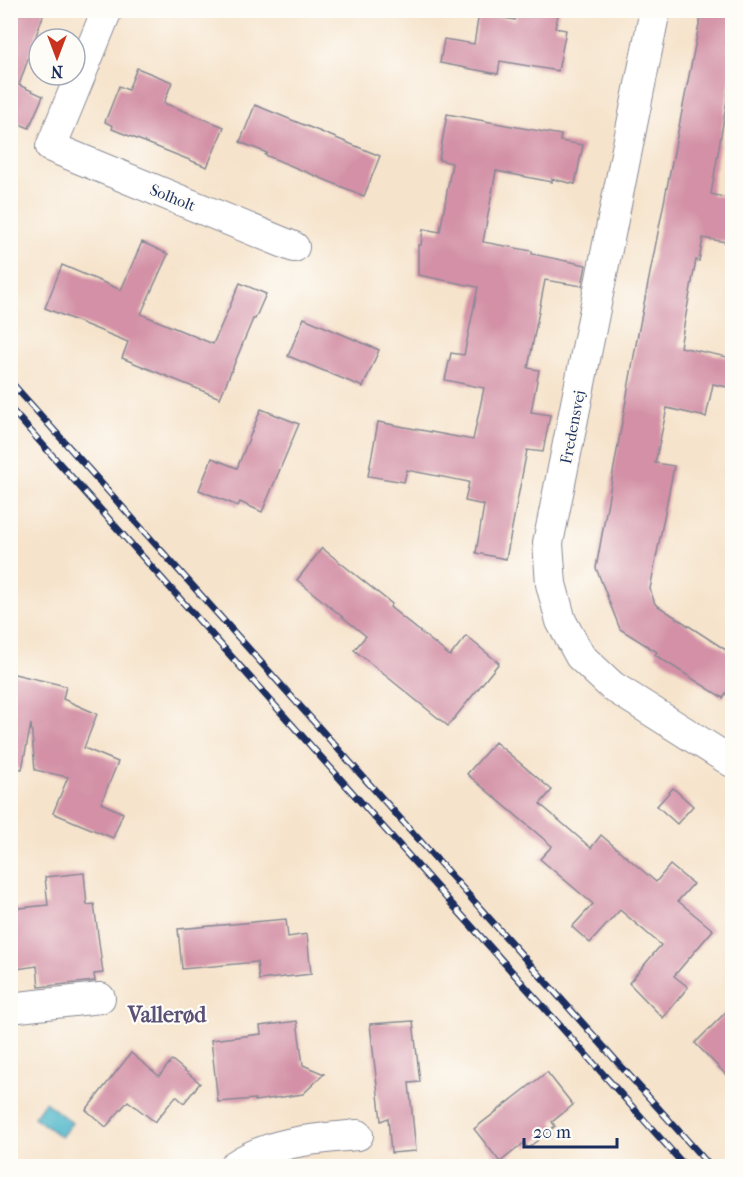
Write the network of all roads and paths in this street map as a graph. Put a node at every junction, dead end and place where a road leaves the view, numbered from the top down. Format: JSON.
{"nodes":[{"id":1,"x":107,"y":10,"type":"edge"},
{"id":2,"x":655,"y":10,"type":"edge"},
{"id":3,"x":294,"y":247,"type":"dead end"},
{"id":4,"x":732,"y":762,"type":"edge"},
{"id":5,"x":100,"y":998,"type":"dead end"},
{"id":6,"x":10,"y":1008,"type":"edge"},
{"id":7,"x":358,"y":1135,"type":"dead end"},
{"id":8,"x":234,"y":1167,"type":"edge"}],
"edges":[{"from":1,"to":3,"type":"street","name":"Solholt"},
{"from":2,"to":4,"type":"street","name":"Fredensvej"},
{"from":5,"to":6,"type":"street"},
{"from":7,"to":8,"type":"street"}]}
